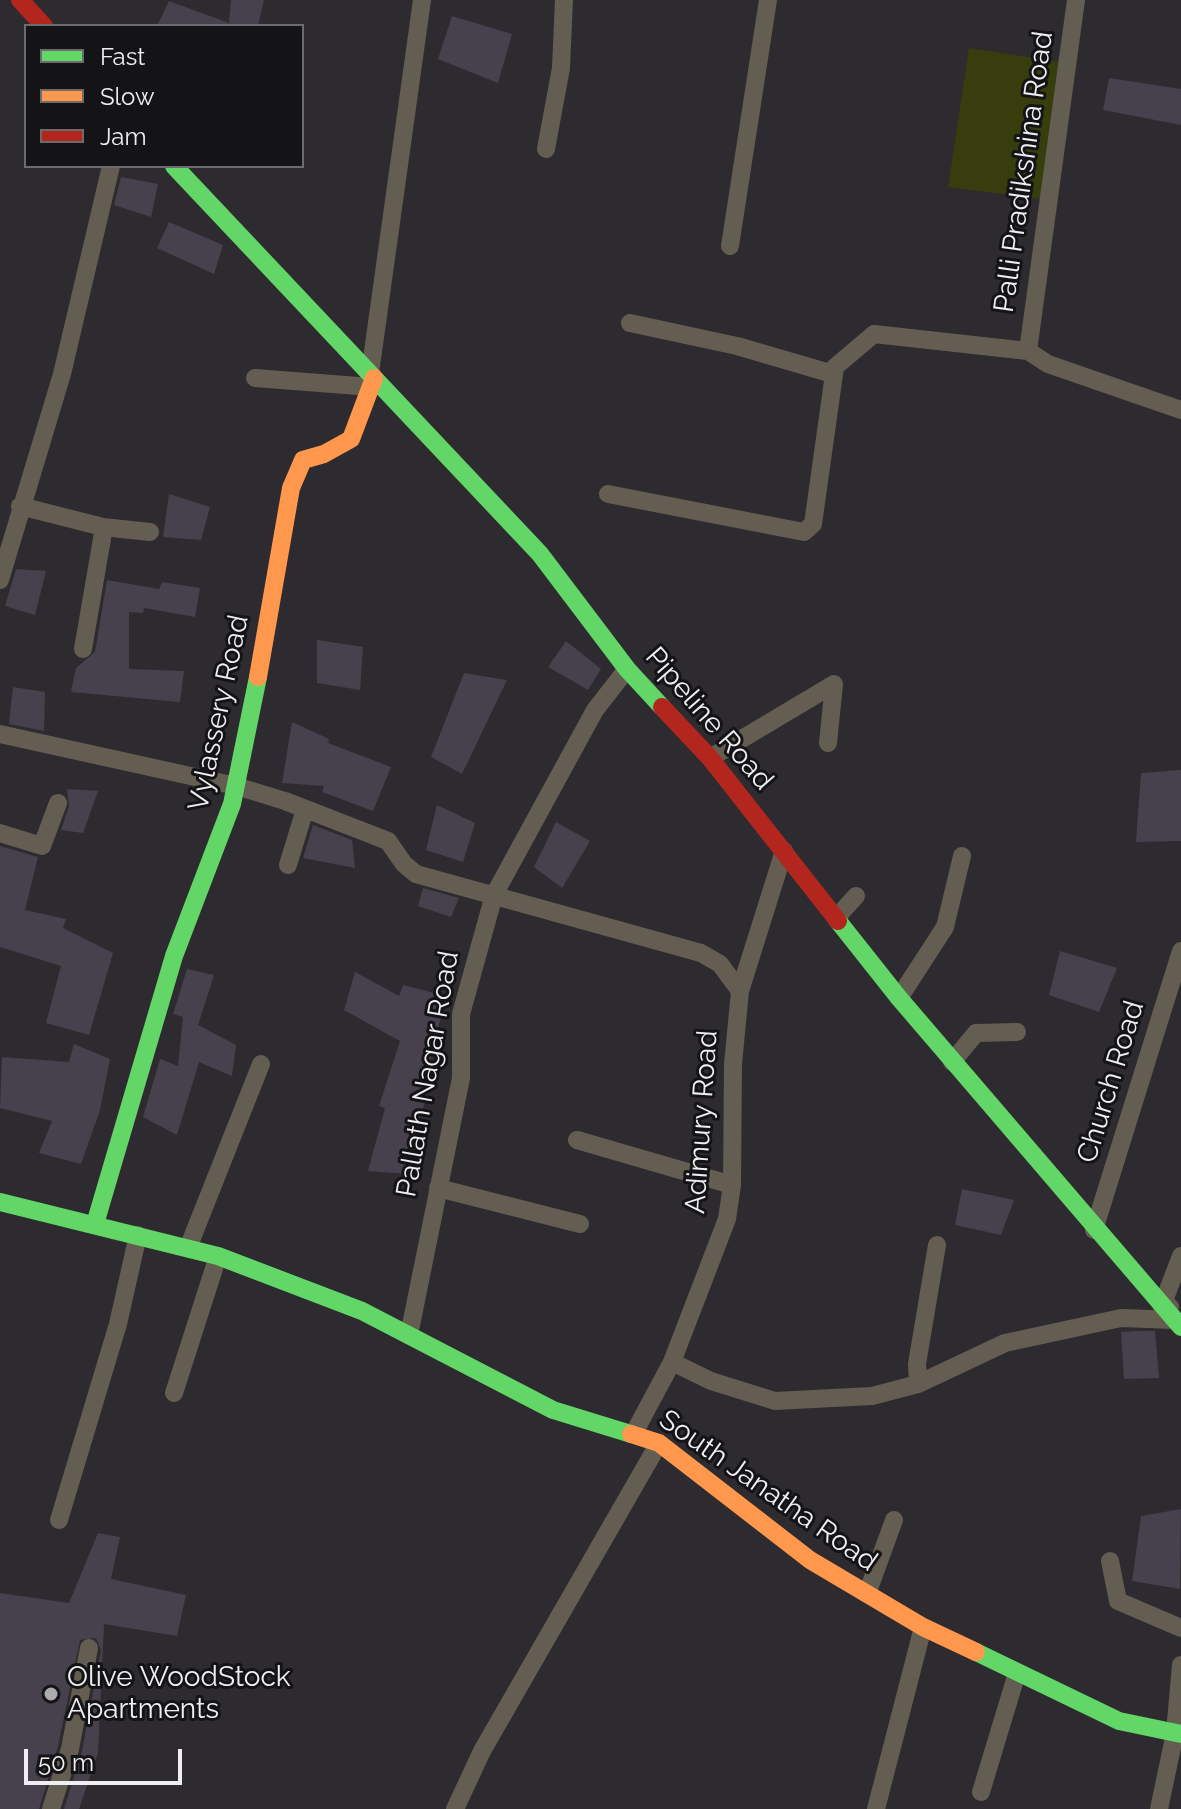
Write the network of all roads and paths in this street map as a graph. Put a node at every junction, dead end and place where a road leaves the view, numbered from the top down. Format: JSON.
{"nodes":[{"id":1,"x":20,"y":0,"type":"edge"},
{"id":2,"x":422,"y":0,"type":"edge"},
{"id":3,"x":564,"y":0,"type":"edge"},
{"id":4,"x":768,"y":0,"type":"edge"},
{"id":5,"x":1076,"y":0,"type":"edge"},
{"id":6,"x":42,"y":24,"type":"edge"},
{"id":7,"x":546,"y":149,"type":"dead end"},
{"id":8,"x":111,"y":168,"type":"edge"},
{"id":9,"x":176,"y":168,"type":"edge"},
{"id":10,"x":730,"y":246,"type":"dead end"},
{"id":11,"x":630,"y":323,"type":"dead end"},
{"id":12,"x":1028,"y":351,"type":"junction"},
{"id":13,"x":833,"y":374,"type":"junction"},
{"id":14,"x":255,"y":378,"type":"dead end"},
{"id":15,"x":372,"y":379,"type":"junction"},
{"id":16,"x":1181,"y":410,"type":"edge"},
{"id":17,"x":608,"y":494,"type":"dead end"},
{"id":18,"x":20,"y":506,"type":"junction"},
{"id":19,"x":104,"y":527,"type":"junction"},
{"id":20,"x":150,"y":532,"type":"dead end"},
{"id":21,"x":2,"y":554,"type":"edge"},
{"id":22,"x":0,"y":580,"type":"edge"},
{"id":23,"x":83,"y":649,"type":"dead end"},
{"id":24,"x":627,"y":669,"type":"junction"},
{"id":25,"x":0,"y":734,"type":"edge"},
{"id":26,"x":828,"y":743,"type":"dead end"},
{"id":27,"x":710,"y":758,"type":"junction"},
{"id":28,"x":236,"y":786,"type":"junction"},
{"id":29,"x":58,"y":803,"type":"dead end"},
{"id":30,"x":305,"y":809,"type":"junction"},
{"id":31,"x":0,"y":833,"type":"edge"},
{"id":32,"x":784,"y":851,"type":"junction"},
{"id":33,"x":962,"y":856,"type":"dead end"},
{"id":34,"x":288,"y":865,"type":"dead end"},
{"id":35,"x":494,"y":895,"type":"junction"},
{"id":36,"x":856,"y":896,"type":"dead end"},
{"id":37,"x":836,"y":918,"type":"junction"},
{"id":38,"x":1181,"y":951,"type":"edge"},
{"id":39,"x":740,"y":991,"type":"junction"},
{"id":40,"x":899,"y":998,"type":"junction"},
{"id":41,"x":1017,"y":1032,"type":"dead end"},
{"id":42,"x":952,"y":1062,"type":"junction"},
{"id":43,"x":261,"y":1064,"type":"dead end"},
{"id":44,"x":577,"y":1140,"type":"dead end"},
{"id":45,"x":732,"y":1185,"type":"junction"},
{"id":46,"x":438,"y":1188,"type":"junction"},
{"id":47,"x":0,"y":1202,"type":"edge"},
{"id":48,"x":95,"y":1224,"type":"junction"},
{"id":49,"x":580,"y":1224,"type":"dead end"},
{"id":50,"x":1094,"y":1230,"type":"junction"},
{"id":51,"x":138,"y":1235,"type":"junction"},
{"id":52,"x":937,"y":1245,"type":"dead end"},
{"id":53,"x":188,"y":1248,"type":"junction"},
{"id":54,"x":218,"y":1256,"type":"junction"},
{"id":55,"x":1181,"y":1256,"type":"edge"},
{"id":56,"x":1162,"y":1306,"type":"junction"},
{"id":57,"x":1179,"y":1318,"type":"edge"},
{"id":58,"x":409,"y":1335,"type":"junction"},
{"id":59,"x":672,"y":1362,"type":"junction"},
{"id":60,"x":918,"y":1384,"type":"junction"},
{"id":61,"x":174,"y":1393,"type":"dead end"},
{"id":62,"x":634,"y":1433,"type":"junction"},
{"id":63,"x":659,"y":1443,"type":"junction"},
{"id":64,"x":59,"y":1520,"type":"dead end"},
{"id":65,"x":894,"y":1520,"type":"dead end"},
{"id":66,"x":1110,"y":1561,"type":"dead end"},
{"id":67,"x":867,"y":1594,"type":"junction"},
{"id":68,"x":923,"y":1627,"type":"junction"},
{"id":69,"x":1181,"y":1628,"type":"edge"},
{"id":70,"x":89,"y":1648,"type":"dead end"},
{"id":71,"x":1181,"y":1665,"type":"edge"},
{"id":72,"x":1017,"y":1673,"type":"junction"},
{"id":73,"x":1178,"y":1733,"type":"edge"},
{"id":74,"x":981,"y":1792,"type":"dead end"},
{"id":75,"x":51,"y":1809,"type":"edge"},
{"id":76,"x":455,"y":1809,"type":"edge"},
{"id":77,"x":876,"y":1809,"type":"edge"},
{"id":78,"x":1159,"y":1809,"type":"edge"}],
"edges":[{"from":1,"to":6,"type":"street"},
{"from":2,"to":15,"type":"street","name":"Vylassery Road"},
{"from":3,"to":7,"type":"street"},
{"from":4,"to":10,"type":"street"},
{"from":5,"to":12,"type":"street","name":"Palli Pradikshina Road"},
{"from":8,"to":18,"type":"street"},
{"from":9,"to":15,"type":"street","name":"Pipeline Road"},
{"from":11,"to":13,"type":"street"},
{"from":12,"to":13,"type":"street"},
{"from":12,"to":16,"type":"street"},
{"from":13,"to":17,"type":"street"},
{"from":14,"to":15,"type":"street"},
{"from":15,"to":24,"type":"street","name":"Pipeline Road"},
{"from":15,"to":28,"type":"street","name":"Vylassery Road"},
{"from":18,"to":19,"type":"street"},
{"from":18,"to":21,"type":"street"},
{"from":19,"to":20,"type":"street"},
{"from":19,"to":23,"type":"street"},
{"from":21,"to":22,"type":"street"},
{"from":24,"to":27,"type":"street","name":"Pipeline Road"},
{"from":24,"to":35,"type":"street","name":"Pallath Nagar Road"},
{"from":25,"to":28,"type":"street"},
{"from":26,"to":27,"type":"street"},
{"from":27,"to":32,"type":"street","name":"Pipeline Road"},
{"from":28,"to":30,"type":"street"},
{"from":28,"to":48,"type":"street","name":"Vylassery Road"},
{"from":29,"to":31,"type":"street"},
{"from":30,"to":34,"type":"street"},
{"from":30,"to":35,"type":"street"},
{"from":32,"to":37,"type":"street","name":"Pipeline Road"},
{"from":32,"to":39,"type":"street","name":"Adimury Road"},
{"from":33,"to":40,"type":"street"},
{"from":35,"to":39,"type":"street"},
{"from":35,"to":46,"type":"street","name":"Pallath Nagar Road"},
{"from":36,"to":37,"type":"street"},
{"from":37,"to":40,"type":"street","name":"Pipeline Road"},
{"from":38,"to":50,"type":"street","name":"Church Road"},
{"from":39,"to":45,"type":"street","name":"Adimury Road"},
{"from":40,"to":42,"type":"street","name":"Pipeline Road"},
{"from":41,"to":42,"type":"street"},
{"from":42,"to":50,"type":"street","name":"Pipeline Road"},
{"from":43,"to":53,"type":"street"},
{"from":44,"to":45,"type":"street"},
{"from":45,"to":59,"type":"street","name":"Adimury Road"},
{"from":46,"to":49,"type":"street"},
{"from":46,"to":58,"type":"street","name":"Pallath Nagar Road"},
{"from":47,"to":48,"type":"street","name":"South Janatha Road"},
{"from":48,"to":51,"type":"street","name":"South Janatha Road"},
{"from":50,"to":56,"type":"street","name":"Pipeline Road"},
{"from":51,"to":53,"type":"street","name":"South Janatha Road"},
{"from":51,"to":64,"type":"street"},
{"from":52,"to":60,"type":"street"},
{"from":53,"to":54,"type":"street","name":"South Janatha Road"},
{"from":54,"to":58,"type":"street","name":"South Janatha Road"},
{"from":54,"to":61,"type":"street"},
{"from":55,"to":56,"type":"street"},
{"from":56,"to":57,"type":"street","name":"Pipeline Road"},
{"from":57,"to":60,"type":"street"},
{"from":58,"to":62,"type":"street","name":"South Janatha Road"},
{"from":59,"to":60,"type":"street"},
{"from":59,"to":62,"type":"street","name":"Adimury Road"},
{"from":62,"to":63,"type":"street","name":"South Janatha Road"},
{"from":63,"to":67,"type":"street","name":"South Janatha Road"},
{"from":63,"to":76,"type":"street"},
{"from":65,"to":67,"type":"street"},
{"from":66,"to":69,"type":"street"},
{"from":67,"to":68,"type":"street","name":"South Janatha Road"},
{"from":68,"to":72,"type":"street","name":"South Janatha Road"},
{"from":68,"to":77,"type":"street"},
{"from":70,"to":75,"type":"street"},
{"from":71,"to":73,"type":"street"},
{"from":72,"to":73,"type":"street","name":"South Janatha Road"},
{"from":72,"to":74,"type":"street"},
{"from":73,"to":78,"type":"street"}]}
